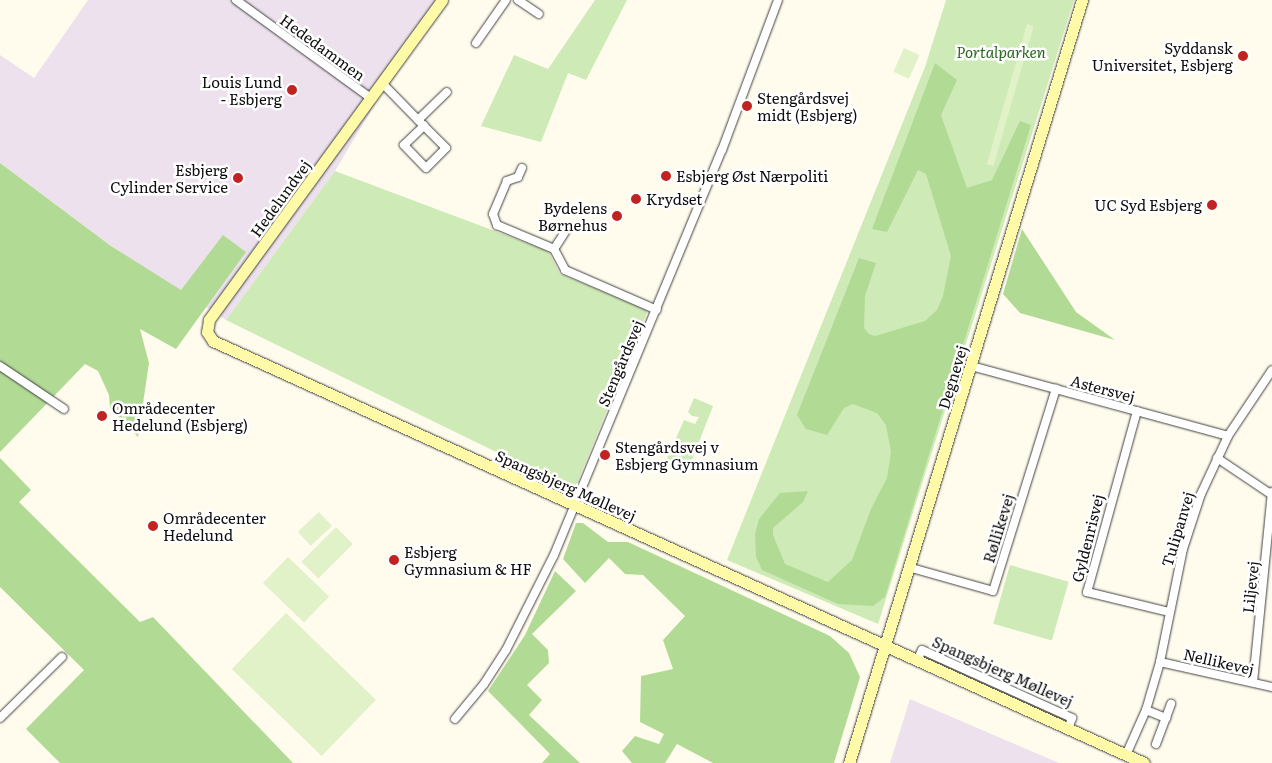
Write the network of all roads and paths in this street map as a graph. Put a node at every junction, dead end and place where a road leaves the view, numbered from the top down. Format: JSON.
{"nodes":[{"id":1,"x":236,"y":0,"type":"edge"},
{"id":2,"x":442,"y":0,"type":"edge"},
{"id":3,"x":506,"y":0,"type":"edge"},
{"id":4,"x":518,"y":0,"type":"edge"},
{"id":5,"x":778,"y":0,"type":"edge"},
{"id":6,"x":1082,"y":0,"type":"edge"},
{"id":7,"x":539,"y":14,"type":"dead end"},
{"id":8,"x":476,"y":43,"type":"dead end"},
{"id":9,"x":382,"y":83,"type":"junction"},
{"id":10,"x":447,"y":92,"type":"dead end"},
{"id":11,"x":371,"y":98,"type":"junction"},
{"id":12,"x":421,"y":123,"type":"junction"},
{"id":13,"x":522,"y":168,"type":"dead end"},
{"id":14,"x":567,"y":229,"type":"dead end"},
{"id":15,"x":554,"y":249,"type":"junction"},
{"id":16,"x":657,"y":310,"type":"junction"},
{"id":17,"x":207,"y":332,"type":"joint"},
{"id":18,"x":0,"y":366,"type":"edge"},
{"id":19,"x":971,"y":366,"type":"junction"},
{"id":20,"x":1272,"y":370,"type":"edge"},
{"id":21,"x":1056,"y":389,"type":"junction"},
{"id":22,"x":64,"y":409,"type":"dead end"},
{"id":23,"x":1137,"y":411,"type":"junction"},
{"id":24,"x":1228,"y":436,"type":"junction"},
{"id":25,"x":1217,"y":458,"type":"junction"},
{"id":26,"x":1272,"y":493,"type":"edge"},
{"id":27,"x":576,"y":505,"type":"junction"},
{"id":28,"x":908,"y":568,"type":"junction"},
{"id":29,"x":1169,"y":612,"type":"junction"},
{"id":30,"x":885,"y":647,"type":"junction"},
{"id":31,"x":62,"y":657,"type":"dead end"},
{"id":32,"x":1160,"y":662,"type":"junction"},
{"id":33,"x":1253,"y":682,"type":"junction"},
{"id":34,"x":1272,"y":687,"type":"edge"},
{"id":35,"x":1171,"y":704,"type":"dead end"},
{"id":36,"x":1146,"y":710,"type":"junction"},
{"id":37,"x":0,"y":718,"type":"edge"},
{"id":38,"x":1166,"y":718,"type":"junction"},
{"id":39,"x":455,"y":719,"type":"dead end"},
{"id":40,"x":1156,"y":744,"type":"dead end"},
{"id":41,"x":1126,"y":755,"type":"junction"},
{"id":42,"x":849,"y":763,"type":"edge"},
{"id":43,"x":1144,"y":763,"type":"edge"}],
"edges":[{"from":1,"to":11,"type":"street","name":"Hededammen"},
{"from":2,"to":9,"type":"street","name":"Hedelundvej"},
{"from":3,"to":8,"type":"street"},
{"from":4,"to":7,"type":"street"},
{"from":5,"to":16,"type":"street","name":"Stengårdsvej"},
{"from":6,"to":19,"type":"street","name":"Degnevej"},
{"from":9,"to":11,"type":"street","name":"Hedelundvej"},
{"from":9,"to":12,"type":"street"},
{"from":10,"to":12,"type":"street"},
{"from":11,"to":17,"type":"street","name":"Hedelundvej"},
{"from":12,"to":12,"type":"street"},
{"from":13,"to":15,"type":"street"},
{"from":14,"to":15,"type":"street"},
{"from":15,"to":16,"type":"street"},
{"from":16,"to":27,"type":"street","name":"Stengårdsvej"},
{"from":17,"to":27,"type":"street","name":"Spangsbjerg Møllevej"},
{"from":18,"to":22,"type":"street"},
{"from":19,"to":21,"type":"street","name":"Astersvej"},
{"from":19,"to":28,"type":"street","name":"Degnevej"},
{"from":20,"to":24,"type":"street","name":"Tulipanvej"},
{"from":21,"to":23,"type":"street","name":"Astersvej"},
{"from":21,"to":28,"type":"street","name":"Røllikevej"},
{"from":23,"to":24,"type":"street","name":"Astersvej"},
{"from":23,"to":29,"type":"street","name":"Gyldenrisvej"},
{"from":24,"to":25,"type":"street","name":"Tulipanvej"},
{"from":25,"to":26,"type":"street","name":"Liljevej"},
{"from":25,"to":29,"type":"street","name":"Tulipanvej"},
{"from":26,"to":33,"type":"street","name":"Liljevej"},
{"from":27,"to":30,"type":"street","name":"Spangsbjerg Møllevej"},
{"from":27,"to":39,"type":"street","name":"Stengårdsvej"},
{"from":28,"to":30,"type":"street","name":"Degnevej"},
{"from":29,"to":32,"type":"street","name":"Tulipanvej"},
{"from":30,"to":41,"type":"street","name":"Spangsbjerg Møllevej"},
{"from":30,"to":42,"type":"street","name":"Degnevej"},
{"from":31,"to":37,"type":"street"},
{"from":32,"to":33,"type":"street","name":"Nellikevej"},
{"from":32,"to":36,"type":"street","name":"Tulipanvej"},
{"from":33,"to":34,"type":"street","name":"Nellikevej"},
{"from":35,"to":38,"type":"street"},
{"from":36,"to":38,"type":"street"},
{"from":36,"to":41,"type":"street","name":"Tulipanvej"},
{"from":38,"to":40,"type":"street"},
{"from":41,"to":43,"type":"street","name":"Spangsbjerg Møllevej"}]}
